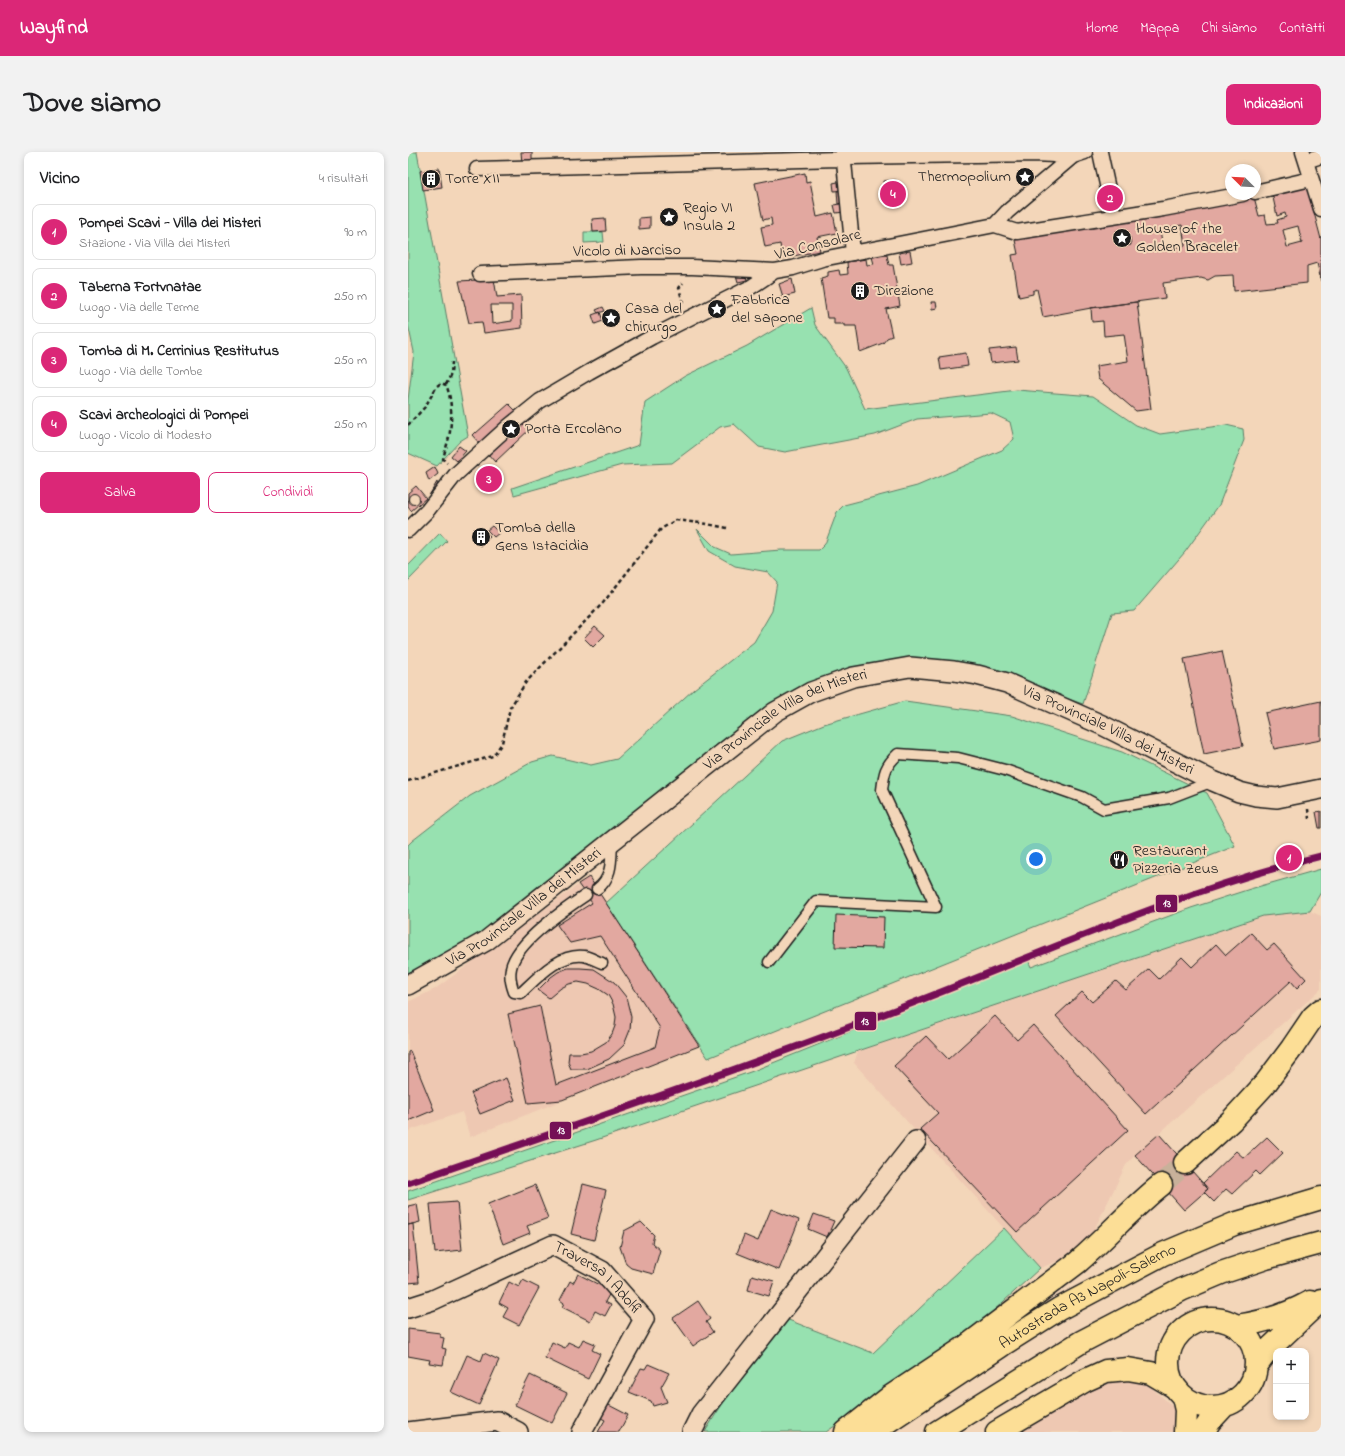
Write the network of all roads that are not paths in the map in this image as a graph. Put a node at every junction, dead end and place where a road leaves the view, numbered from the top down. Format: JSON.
{"nodes":[{"id":1,"x":1100,"y":152,"type":"edge"},
{"id":2,"x":1079,"y":154,"type":"edge"},
{"id":3,"x":843,"y":155,"type":"edge"},
{"id":4,"x":1304,"y":156,"type":"edge"},
{"id":5,"x":1321,"y":156,"type":"edge"},
{"id":6,"x":477,"y":169,"type":"dead end"},
{"id":7,"x":1311,"y":179,"type":"junction"},
{"id":8,"x":1261,"y":191,"type":"edge"},
{"id":9,"x":1225,"y":197,"type":"edge"},
{"id":10,"x":1321,"y":209,"type":"edge"},
{"id":11,"x":1114,"y":216,"type":"junction"},
{"id":12,"x":995,"y":225,"type":"junction"},
{"id":13,"x":853,"y":253,"type":"junction"},
{"id":14,"x":775,"y":271,"type":"junction"},
{"id":15,"x":480,"y":274,"type":"dead end"},
{"id":16,"x":408,"y":530,"type":"edge"},
{"id":17,"x":1213,"y":781,"type":"junction"},
{"id":18,"x":1321,"y":789,"type":"edge"},
{"id":19,"x":612,"y":841,"type":"junction"},
{"id":20,"x":597,"y":889,"type":"dead end"},
{"id":21,"x":586,"y":895,"type":"dead end"},
{"id":22,"x":769,"y":962,"type":"dead end"},
{"id":23,"x":602,"y":963,"type":"dead end"},
{"id":24,"x":408,"y":985,"type":"edge"},
{"id":25,"x":1321,"y":1010,"type":"edge"},
{"id":26,"x":916,"y":1141,"type":"dead end"},
{"id":27,"x":1185,"y":1163,"type":"tunnel mouth"},
{"id":28,"x":1161,"y":1185,"type":"tunnel mouth"},
{"id":29,"x":1321,"y":1198,"type":"edge"},
{"id":30,"x":1321,"y":1243,"type":"edge"},
{"id":31,"x":1321,"y":1295,"type":"edge"},
{"id":32,"x":1321,"y":1300,"type":"edge"},
{"id":33,"x":408,"y":1308,"type":"edge"},
{"id":34,"x":1237,"y":1326,"type":"junction"},
{"id":35,"x":1257,"y":1365,"type":"junction"},
{"id":36,"x":1178,"y":1392,"type":"junction"},
{"id":37,"x":1223,"y":1407,"type":"junction"},
{"id":38,"x":408,"y":1432,"type":"edge"},
{"id":39,"x":518,"y":1432,"type":"edge"},
{"id":40,"x":582,"y":1432,"type":"edge"},
{"id":41,"x":692,"y":1432,"type":"edge"},
{"id":42,"x":846,"y":1432,"type":"edge"},
{"id":43,"x":872,"y":1432,"type":"edge"},
{"id":44,"x":937,"y":1432,"type":"edge"},
{"id":45,"x":997,"y":1432,"type":"edge"},
{"id":46,"x":1185,"y":1432,"type":"edge"},
{"id":47,"x":1203,"y":1432,"type":"edge"}],
"edges":[{"from":1,"to":11,"type":"street"},
{"from":2,"to":3,"type":"street"},
{"from":2,"to":12,"type":"street"},
{"from":3,"to":6,"type":"street"},
{"from":3,"to":13,"type":"street"},
{"from":4,"to":5,"type":"street"},
{"from":4,"to":7,"type":"street"},
{"from":7,"to":8,"type":"street"},
{"from":7,"to":10,"type":"street"},
{"from":9,"to":11,"type":"street"},
{"from":11,"to":12,"type":"street"},
{"from":12,"to":13,"type":"street","name":"Via Consolare"},
{"from":13,"to":14,"type":"street","name":"Via Consolare"},
{"from":14,"to":15,"type":"street","name":"Vicolo di Narciso"},
{"from":14,"to":16,"type":"street","name":"Via Consolare"},
{"from":17,"to":18,"type":"street","name":"Via Provinciale Villa dei Misteri"},
{"from":17,"to":19,"type":"street","name":"Via Provinciale Villa dei Misteri"},
{"from":17,"to":22,"type":"lane"},
{"from":19,"to":20,"type":"lane"},
{"from":19,"to":24,"type":"street","name":"Via Provinciale Villa dei Misteri"},
{"from":21,"to":23,"type":"lane"},
{"from":25,"to":27,"type":"main road"},
{"from":26,"to":41,"type":"street"},
{"from":28,"to":42,"type":"main road"},
{"from":29,"to":43,"type":"main road","name":"Autostrada A3 Napoli-Salerno"},
{"from":30,"to":44,"type":"main road"},
{"from":31,"to":34,"type":"main road"},
{"from":32,"to":35,"type":"main road"},
{"from":33,"to":40,"type":"street","name":"Traversa I Adolfi"},
{"from":34,"to":35,"type":"main road"},
{"from":34,"to":36,"type":"main road"},
{"from":35,"to":37,"type":"main road"},
{"from":36,"to":37,"type":"main road"},
{"from":36,"to":45,"type":"main road"},
{"from":36,"to":46,"type":"main road"},
{"from":37,"to":47,"type":"main road"},
{"from":38,"to":39,"type":"street"}]}
